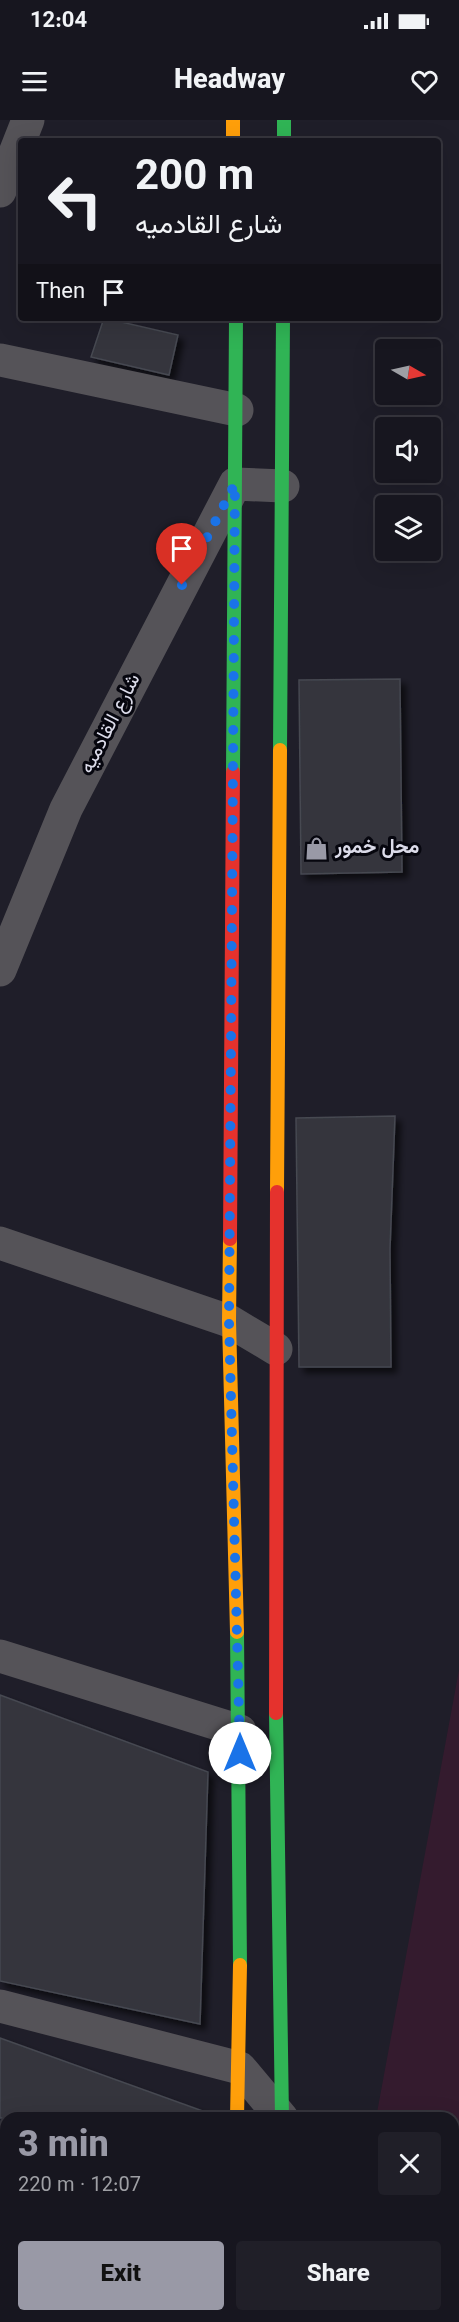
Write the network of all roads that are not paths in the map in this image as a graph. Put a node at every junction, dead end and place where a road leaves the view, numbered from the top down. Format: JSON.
{"nodes":[{"id":1,"x":28,"y":120,"type":"edge"},
{"id":2,"x":232,"y":120,"type":"edge"},
{"id":3,"x":284,"y":120,"type":"edge"},
{"id":4,"x":21,"y":138,"type":"edge"},
{"id":5,"x":233,"y":138,"type":"edge"},
{"id":6,"x":284,"y":138,"type":"edge"},
{"id":7,"x":18,"y":145,"type":"edge"},
{"id":8,"x":0,"y":191,"type":"edge"},
{"id":9,"x":236,"y":321,"type":"edge"},
{"id":10,"x":283,"y":321,"type":"edge"},
{"id":11,"x":0,"y":360,"type":"edge"},
{"id":12,"x":237,"y":411,"type":"junction"},
{"id":13,"x":235,"y":484,"type":"junction"},
{"id":14,"x":283,"y":486,"type":"junction"},
{"id":15,"x":0,"y":970,"type":"edge"},
{"id":16,"x":0,"y":1243,"type":"edge"},
{"id":17,"x":229,"y":1321,"type":"junction"},
{"id":18,"x":276,"y":1349,"type":"junction"},
{"id":19,"x":0,"y":1656,"type":"edge"},
{"id":20,"x":240,"y":1731,"type":"junction"},
{"id":21,"x":0,"y":2006,"type":"edge"},
{"id":22,"x":240,"y":2068,"type":"junction"},
{"id":23,"x":237,"y":2112,"type":"edge"},
{"id":24,"x":277,"y":2112,"type":"edge"},
{"id":25,"x":282,"y":2112,"type":"edge"}],
"edges":[{"from":1,"to":4,"type":"street"},
{"from":2,"to":5,"type":"main road"},
{"from":3,"to":6,"type":"main road"},
{"from":7,"to":8,"type":"street"},
{"from":9,"to":12,"type":"main road"},
{"from":10,"to":14,"type":"main road"},
{"from":11,"to":12,"type":"street"},
{"from":12,"to":13,"type":"main road"},
{"from":13,"to":14,"type":"street"},
{"from":13,"to":15,"type":"street","name":"شارع القادميه"},
{"from":13,"to":17,"type":"main road"},
{"from":14,"to":18,"type":"main road"},
{"from":16,"to":17,"type":"street"},
{"from":17,"to":18,"type":"street"},
{"from":17,"to":20,"type":"main road"},
{"from":18,"to":25,"type":"main road"},
{"from":19,"to":20,"type":"street"},
{"from":20,"to":22,"type":"main road"},
{"from":21,"to":22,"type":"street"},
{"from":22,"to":23,"type":"main road"},
{"from":22,"to":24,"type":"street"}]}
